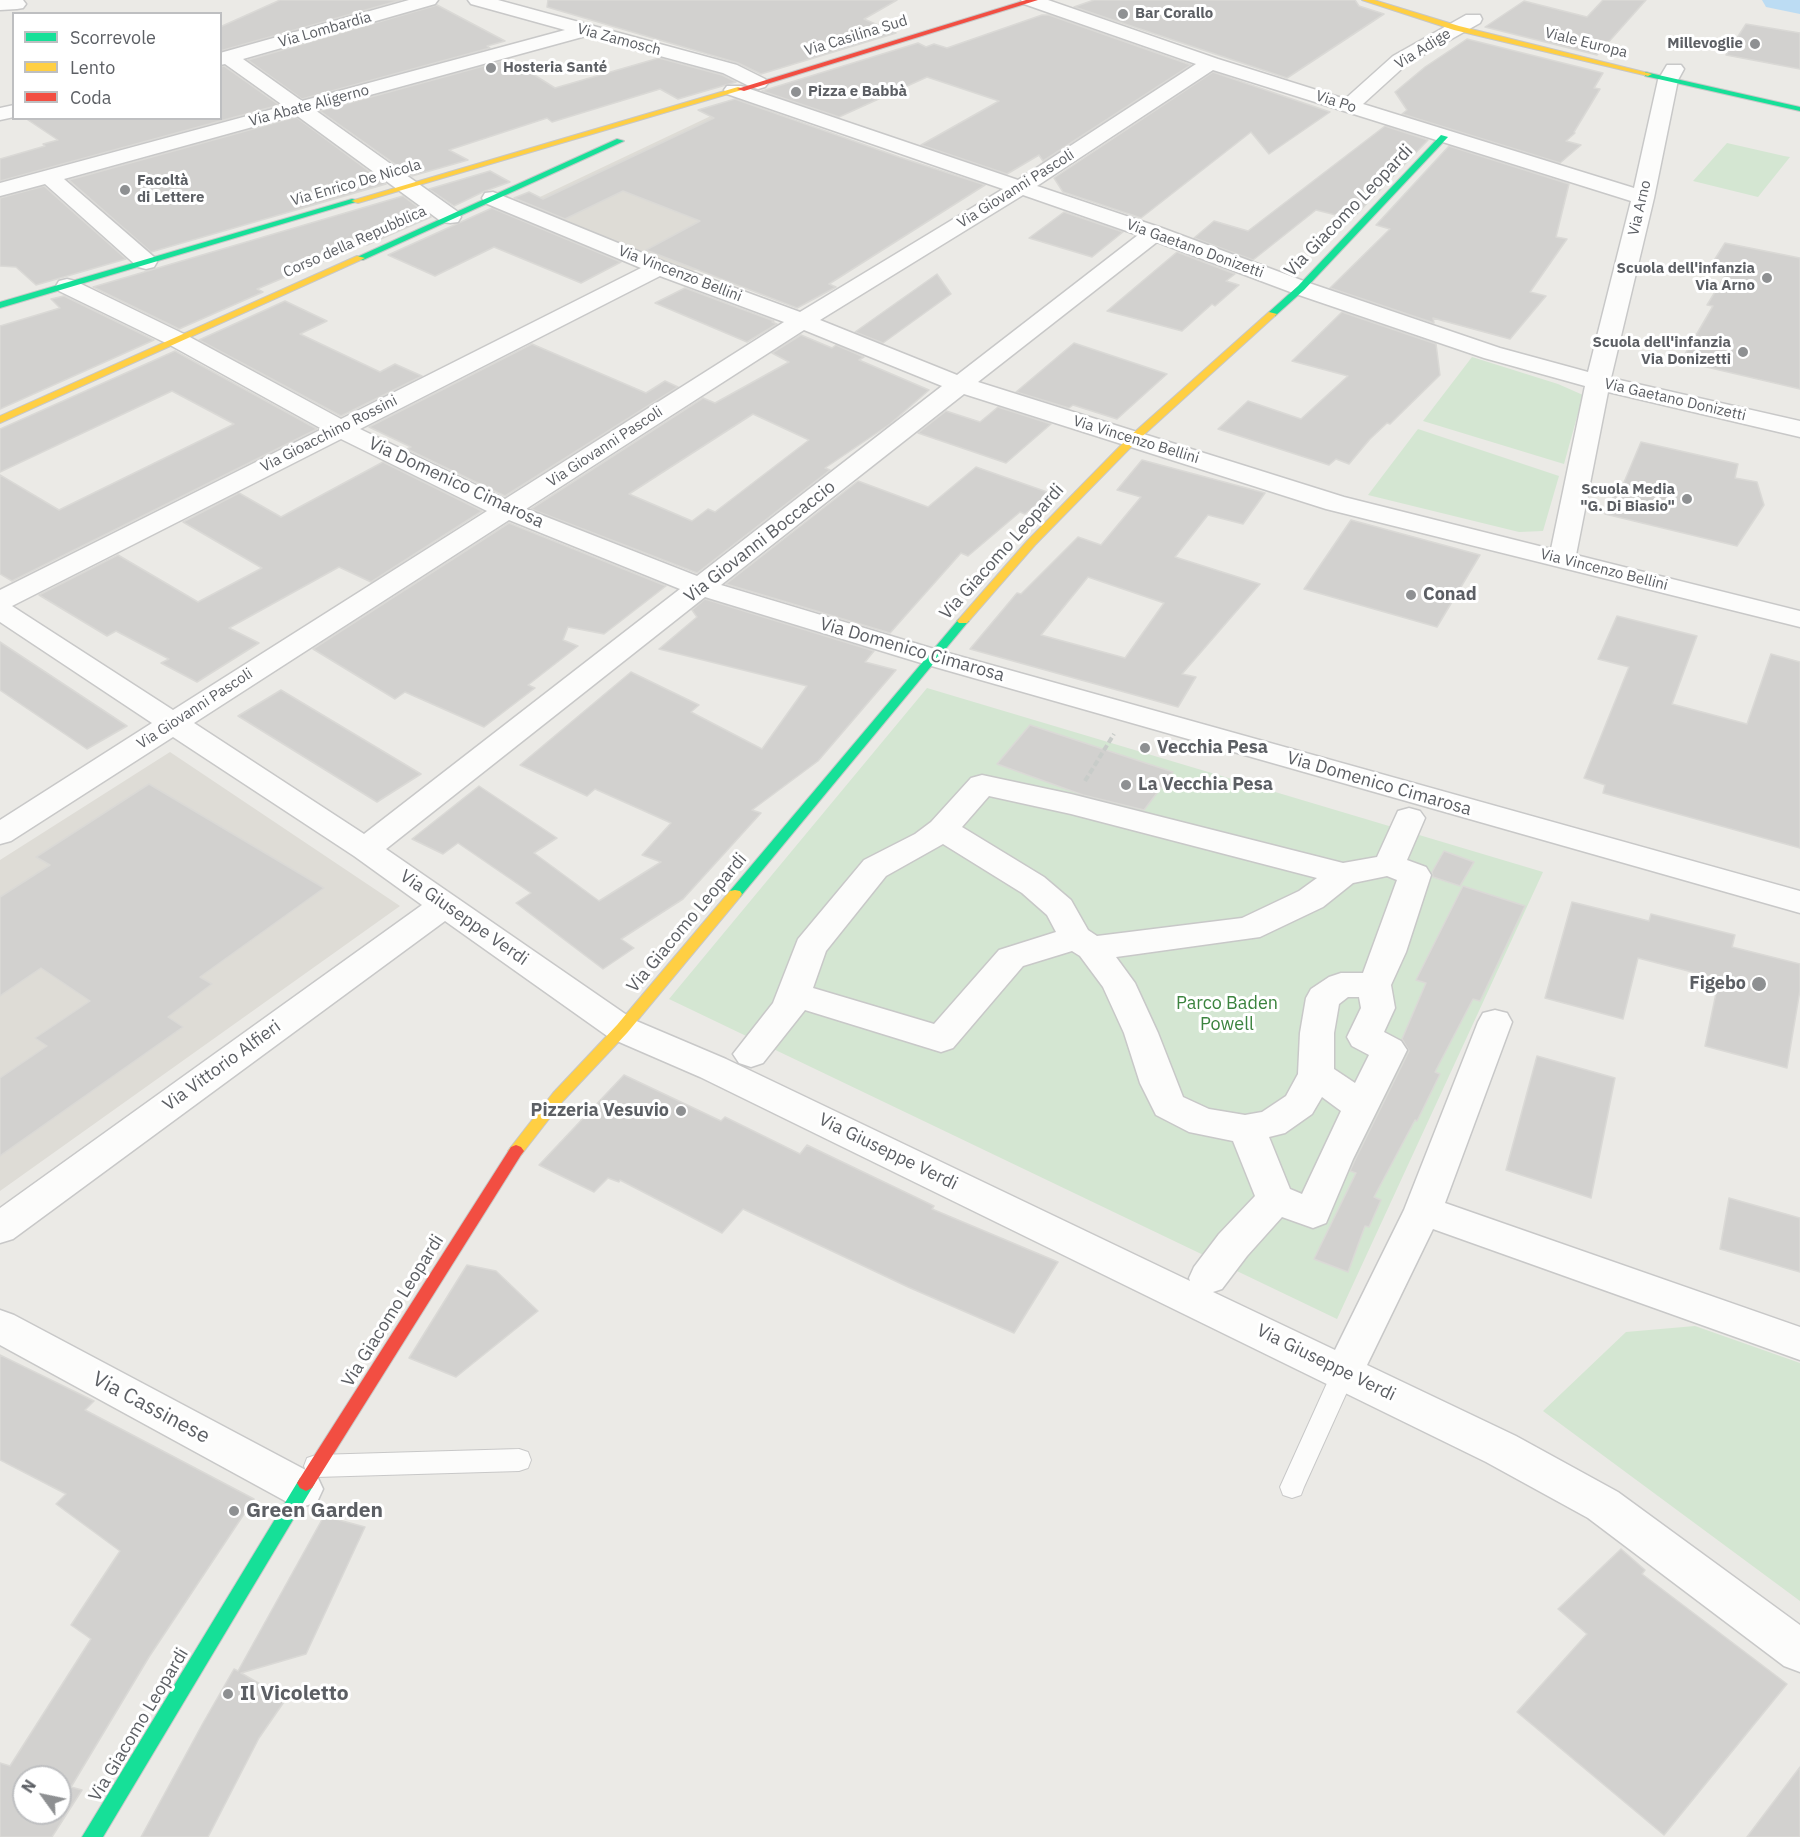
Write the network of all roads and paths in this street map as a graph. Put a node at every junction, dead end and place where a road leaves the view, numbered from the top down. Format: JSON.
{"nodes":[{"id":1,"x":429,"y":0,"type":"edge"},
{"id":2,"x":477,"y":0,"type":"edge"},
{"id":3,"x":528,"y":0,"type":"edge"},
{"id":4,"x":1032,"y":0,"type":"edge"},
{"id":5,"x":1366,"y":0,"type":"edge"},
{"id":6,"x":1408,"y":0,"type":"edge"},
{"id":7,"x":508,"y":7,"type":"junction"},
{"id":8,"x":1465,"y":23,"type":"junction"},
{"id":9,"x":582,"y":31,"type":"junction"},
{"id":10,"x":224,"y":58,"type":"edge"},
{"id":11,"x":1211,"y":63,"type":"junction"},
{"id":12,"x":1671,"y":74,"type":"junction"},
{"id":13,"x":759,"y":83,"type":"junction"},
{"id":14,"x":728,"y":92,"type":"junction"},
{"id":15,"x":1800,"y":97,"type":"edge"},
{"id":16,"x":1349,"y":106,"type":"junction"},
{"id":17,"x":300,"y":109,"type":"junction"},
{"id":18,"x":1800,"y":109,"type":"edge"},
{"id":19,"x":610,"y":126,"type":"junction"},
{"id":20,"x":631,"y":136,"type":"junction"},
{"id":21,"x":1444,"y":137,"type":"junction"},
{"id":22,"x":51,"y":178,"type":"junction"},
{"id":23,"x":406,"y":186,"type":"junction"},
{"id":24,"x":1018,"y":189,"type":"junction"},
{"id":25,"x":0,"y":190,"type":"edge"},
{"id":26,"x":493,"y":198,"type":"junction"},
{"id":27,"x":1643,"y":198,"type":"junction"},
{"id":28,"x":450,"y":217,"type":"junction"},
{"id":29,"x":1154,"y":233,"type":"junction"},
{"id":30,"x":146,"y":262,"type":"junction"},
{"id":31,"x":659,"y":268,"type":"junction"},
{"id":32,"x":67,"y":286,"type":"junction"},
{"id":33,"x":1301,"y":288,"type":"junction"},
{"id":34,"x":0,"y":305,"type":"edge"},
{"id":35,"x":802,"y":321,"type":"junction"},
{"id":36,"x":178,"y":340,"type":"junction"},
{"id":37,"x":1598,"y":382,"type":"junction"},
{"id":38,"x":961,"y":385,"type":"junction"},
{"id":39,"x":0,"y":420,"type":"edge"},
{"id":40,"x":339,"y":428,"type":"junction"},
{"id":41,"x":1800,"y":429,"type":"edge"},
{"id":42,"x":1133,"y":439,"type":"junction"},
{"id":43,"x":506,"y":510,"type":"junction"},
{"id":44,"x":1562,"y":559,"type":"junction"},
{"id":45,"x":703,"y":588,"type":"junction"},
{"id":46,"x":0,"y":601,"type":"edge"},
{"id":47,"x":0,"y":610,"type":"edge"},
{"id":48,"x":1800,"y":619,"type":"edge"},
{"id":49,"x":931,"y":657,"type":"junction"},
{"id":50,"x":174,"y":723,"type":"junction"},
{"id":51,"x":1114,"y":733,"type":"dead end"},
{"id":52,"x":1071,"y":804,"type":"junction"},
{"id":53,"x":1409,"y":818,"type":"dead end"},
{"id":54,"x":942,"y":829,"type":"junction"},
{"id":55,"x":0,"y":834,"type":"edge"},
{"id":56,"x":365,"y":849,"type":"junction"},
{"id":57,"x":1389,"y":866,"type":"junction"},
{"id":58,"x":1343,"y":874,"type":"junction"},
{"id":59,"x":1800,"y":902,"type":"edge"},
{"id":60,"x":445,"y":905,"type":"junction"},
{"id":61,"x":1084,"y":943,"type":"junction"},
{"id":62,"x":1374,"y":985,"type":"junction"},
{"id":63,"x":794,"y":995,"type":"junction"},
{"id":64,"x":1495,"y":1022,"type":"dead end"},
{"id":65,"x":622,"y":1029,"type":"junction"},
{"id":66,"x":751,"y":1054,"type":"dead end"},
{"id":67,"x":1316,"y":1074,"type":"junction"},
{"id":68,"x":1360,"y":1106,"type":"junction"},
{"id":69,"x":1245,"y":1129,"type":"junction"},
{"id":70,"x":1275,"y":1199,"type":"junction"},
{"id":71,"x":1423,"y":1210,"type":"junction"},
{"id":72,"x":0,"y":1228,"type":"edge"},
{"id":73,"x":1208,"y":1278,"type":"dead end"},
{"id":74,"x":0,"y":1326,"type":"edge"},
{"id":75,"x":1800,"y":1344,"type":"edge"},
{"id":76,"x":1344,"y":1372,"type":"junction"},
{"id":77,"x":519,"y":1460,"type":"dead end"},
{"id":78,"x":309,"y":1477,"type":"junction"},
{"id":79,"x":1292,"y":1487,"type":"dead end"},
{"id":80,"x":1800,"y":1651,"type":"edge"},
{"id":81,"x":92,"y":1837,"type":"edge"}],
"edges":[{"from":1,"to":10,"type":"street","name":"Via Lombardia"},
{"from":2,"to":7,"type":"street","name":"Via Zamosch"},
{"from":3,"to":7,"type":"street"},
{"from":4,"to":11,"type":"street","name":"Via Po"},
{"from":4,"to":13,"type":"street","name":"Via Casilina Sud"},
{"from":5,"to":8,"type":"street","name":"Viale Europa"},
{"from":6,"to":8,"type":"street","name":"Viale Europa"},
{"from":7,"to":9,"type":"street","name":"Via Zamosch"},
{"from":8,"to":12,"type":"street","name":"Viale Europa"},
{"from":8,"to":16,"type":"street","name":"Via Adige"},
{"from":9,"to":13,"type":"street","name":"Via Zamosch"},
{"from":9,"to":17,"type":"street","name":"Via Abate Aligerno"},
{"from":10,"to":17,"type":"street"},
{"from":11,"to":16,"type":"street","name":"Via Po"},
{"from":11,"to":24,"type":"street","name":"Via Giovanni Pascoli"},
{"from":12,"to":15,"type":"street","name":"Viale Europa"},
{"from":12,"to":18,"type":"street","name":"Viale Europa"},
{"from":12,"to":27,"type":"street","name":"Via Arno"},
{"from":13,"to":14,"type":"street","name":"Via Casilina Sud"},
{"from":14,"to":19,"type":"street","name":"Via Enrico De Nicola"},
{"from":14,"to":20,"type":"street","name":"Corso della Repubblica"},
{"from":14,"to":24,"type":"street","name":"Via Gaetano Donizetti"},
{"from":16,"to":21,"type":"street","name":"Via Po"},
{"from":17,"to":22,"type":"street","name":"Via Abate Aligerno"},
{"from":17,"to":23,"type":"street"},
{"from":19,"to":20,"type":"street"},
{"from":19,"to":23,"type":"street","name":"Via Enrico De Nicola"},
{"from":20,"to":26,"type":"street","name":"Corso della Repubblica"},
{"from":21,"to":27,"type":"street","name":"Via Po"},
{"from":21,"to":33,"type":"street","name":"Via Giacomo Leopardi"},
{"from":22,"to":25,"type":"street","name":"Via Abate Aligerno"},
{"from":22,"to":30,"type":"street"},
{"from":23,"to":28,"type":"street"},
{"from":23,"to":30,"type":"street","name":"Via Enrico De Nicola"},
{"from":24,"to":29,"type":"street","name":"Via Gaetano Donizetti"},
{"from":24,"to":35,"type":"street","name":"Via Giovanni Pascoli"},
{"from":26,"to":28,"type":"street","name":"Corso della Repubblica"},
{"from":26,"to":31,"type":"street","name":"Via Vincenzo Bellini"},
{"from":27,"to":37,"type":"street","name":"Via Arno"},
{"from":28,"to":36,"type":"street","name":"Corso della Repubblica"},
{"from":29,"to":33,"type":"street","name":"Via Gaetano Donizetti"},
{"from":29,"to":38,"type":"street","name":"Via Giovanni Boccaccio"},
{"from":30,"to":32,"type":"street","name":"Via Enrico De Nicola"},
{"from":31,"to":35,"type":"street","name":"Via Vincenzo Bellini"},
{"from":31,"to":40,"type":"street","name":"Via Gioacchino Rossini"},
{"from":32,"to":34,"type":"street","name":"Via Enrico De Nicola"},
{"from":32,"to":36,"type":"street","name":"Via Domenico Cimarosa"},
{"from":33,"to":37,"type":"street","name":"Via Gaetano Donizetti"},
{"from":33,"to":42,"type":"street","name":"Via Giacomo Leopardi"},
{"from":35,"to":38,"type":"street","name":"Via Vincenzo Bellini"},
{"from":35,"to":43,"type":"street","name":"Via Giovanni Pascoli"},
{"from":36,"to":39,"type":"street","name":"Corso della Repubblica"},
{"from":36,"to":40,"type":"street","name":"Via Domenico Cimarosa"},
{"from":37,"to":41,"type":"street","name":"Via Gaetano Donizetti"},
{"from":37,"to":44,"type":"street","name":"Via Arno"},
{"from":38,"to":42,"type":"street","name":"Via Vincenzo Bellini"},
{"from":38,"to":45,"type":"street","name":"Via Giovanni Boccaccio"},
{"from":40,"to":43,"type":"street","name":"Via Domenico Cimarosa"},
{"from":40,"to":46,"type":"street","name":"Via Gioacchino Rossini"},
{"from":42,"to":44,"type":"street","name":"Via Vincenzo Bellini"},
{"from":42,"to":49,"type":"street","name":"Via Giacomo Leopardi"},
{"from":43,"to":45,"type":"street","name":"Via Domenico Cimarosa"},
{"from":43,"to":50,"type":"street","name":"Via Giovanni Pascoli"},
{"from":44,"to":48,"type":"street","name":"Via Vincenzo Bellini"},
{"from":45,"to":49,"type":"street","name":"Via Domenico Cimarosa"},
{"from":45,"to":56,"type":"street","name":"Via Giovanni Boccaccio"},
{"from":47,"to":50,"type":"street","name":"Via Giuseppe Verdi"},
{"from":49,"to":59,"type":"street","name":"Via Domenico Cimarosa"},
{"from":49,"to":65,"type":"street","name":"Via Giacomo Leopardi"},
{"from":50,"to":55,"type":"street","name":"Via Giovanni Pascoli"},
{"from":50,"to":56,"type":"street","name":"Via Giuseppe Verdi"},
{"from":51,"to":52,"type":"path"},
{"from":52,"to":54,"type":"street"},
{"from":52,"to":58,"type":"street"},
{"from":53,"to":57,"type":"street"},
{"from":54,"to":61,"type":"street"},
{"from":54,"to":63,"type":"street"},
{"from":56,"to":60,"type":"street","name":"Via Giuseppe Verdi"},
{"from":57,"to":58,"type":"street"},
{"from":57,"to":62,"type":"street"},
{"from":58,"to":61,"type":"street"},
{"from":60,"to":65,"type":"street","name":"Via Giuseppe Verdi"},
{"from":60,"to":72,"type":"street","name":"Via Vittorio Alfieri"},
{"from":61,"to":63,"type":"street"},
{"from":61,"to":69,"type":"street"},
{"from":62,"to":67,"type":"street"},
{"from":62,"to":68,"type":"street"},
{"from":63,"to":66,"type":"street"},
{"from":64,"to":71,"type":"street"},
{"from":65,"to":76,"type":"street","name":"Via Giuseppe Verdi"},
{"from":65,"to":78,"type":"street","name":"Via Giacomo Leopardi"},
{"from":67,"to":68,"type":"street"},
{"from":67,"to":69,"type":"street"},
{"from":68,"to":70,"type":"street"},
{"from":69,"to":70,"type":"street"},
{"from":70,"to":73,"type":"street"},
{"from":71,"to":75,"type":"street"},
{"from":71,"to":76,"type":"street"},
{"from":74,"to":78,"type":"street","name":"Via Cassinese"},
{"from":76,"to":79,"type":"lane"},
{"from":76,"to":80,"type":"street","name":"Via Giuseppe Verdi"},
{"from":77,"to":78,"type":"lane"},
{"from":78,"to":81,"type":"street","name":"Via Giacomo Leopardi"}]}
